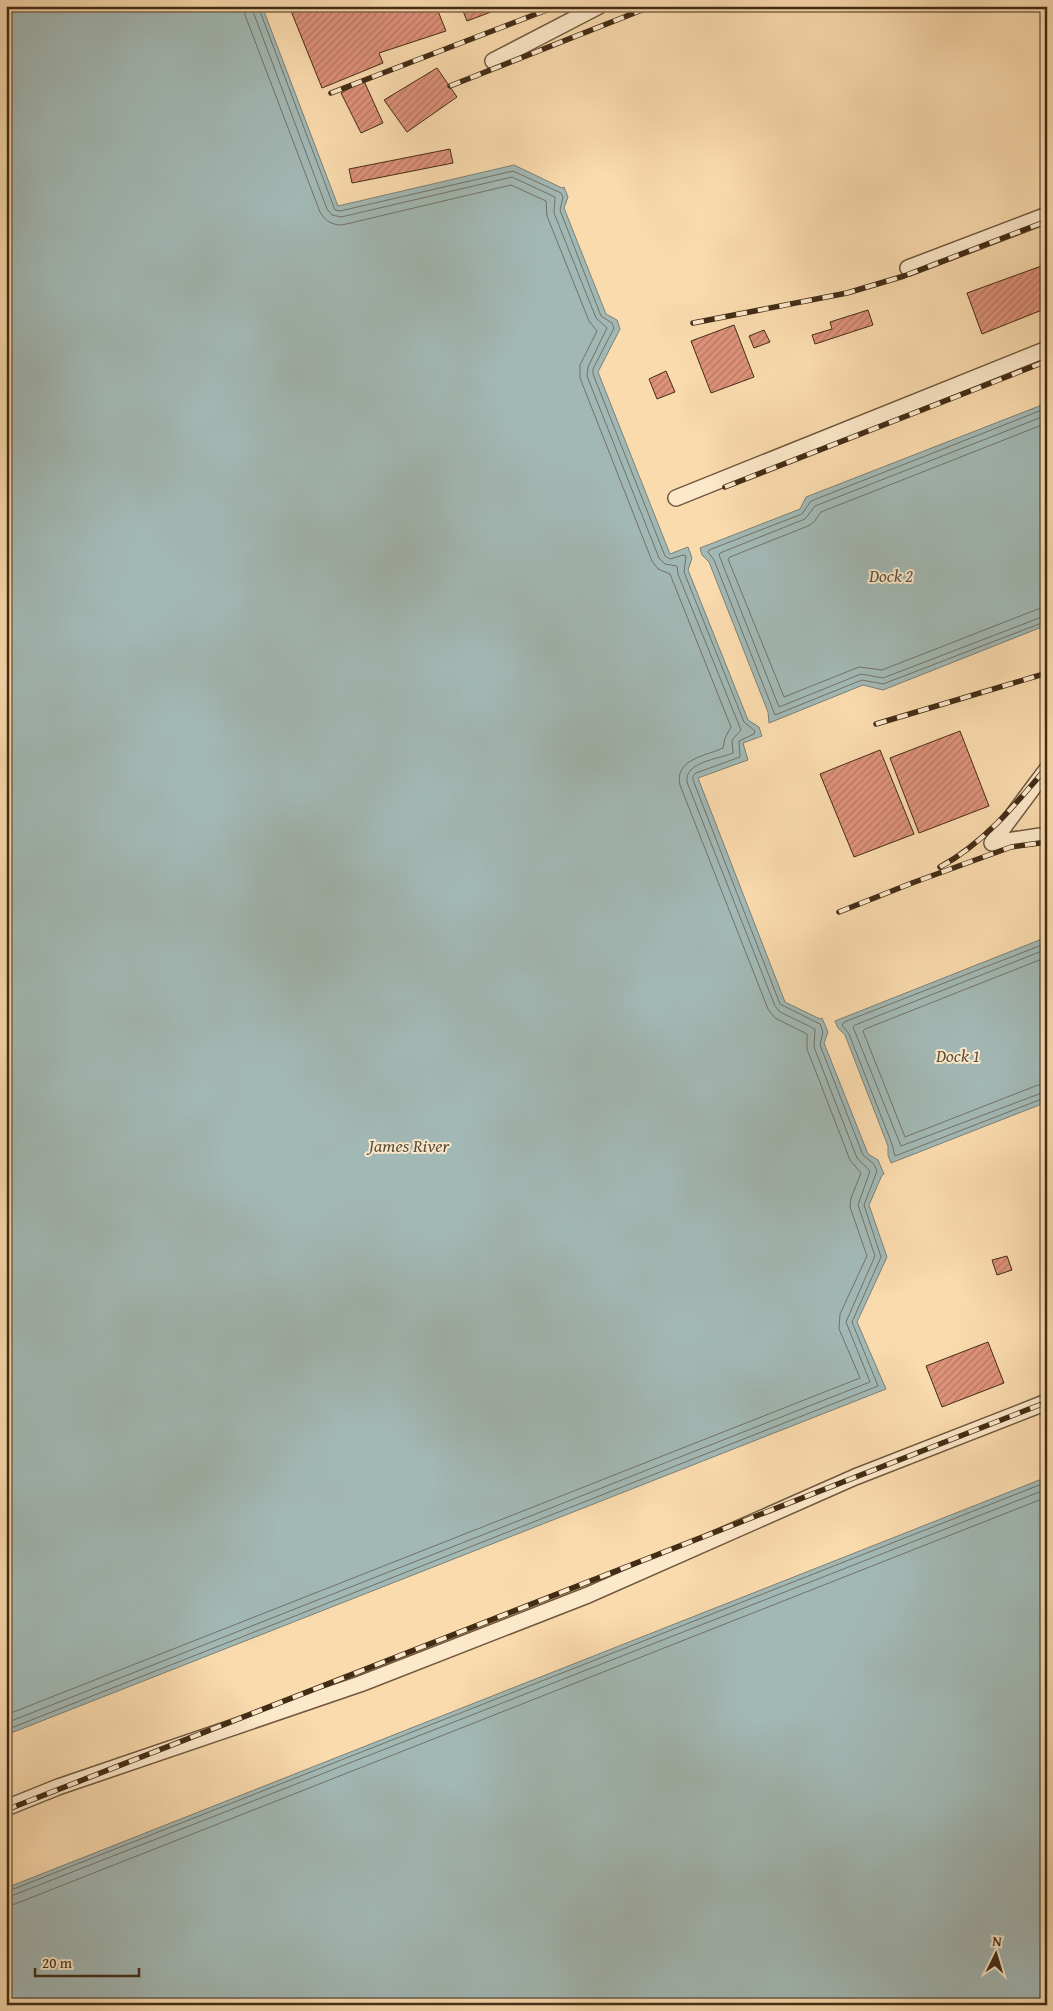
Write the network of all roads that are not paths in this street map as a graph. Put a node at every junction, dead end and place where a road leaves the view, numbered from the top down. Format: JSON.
{"nodes":[{"id":1,"x":599,"y":6,"type":"edge"},
{"id":2,"x":493,"y":62,"type":"dead end"},
{"id":3,"x":1047,"y":215,"type":"edge"},
{"id":4,"x":908,"y":268,"type":"dead end"},
{"id":5,"x":1047,"y":349,"type":"edge"},
{"id":6,"x":676,"y":498,"type":"dead end"},
{"id":7,"x":1047,"y":769,"type":"edge"},
{"id":8,"x":1047,"y":835,"type":"edge"},
{"id":9,"x":1047,"y":1402,"type":"edge"},
{"id":10,"x":6,"y":1808,"type":"edge"}],
"edges":[{"from":1,"to":2,"type":"lane"},
{"from":3,"to":4,"type":"lane"},
{"from":5,"to":6,"type":"lane"},
{"from":7,"to":8,"type":"lane"},
{"from":9,"to":10,"type":"lane"}]}
